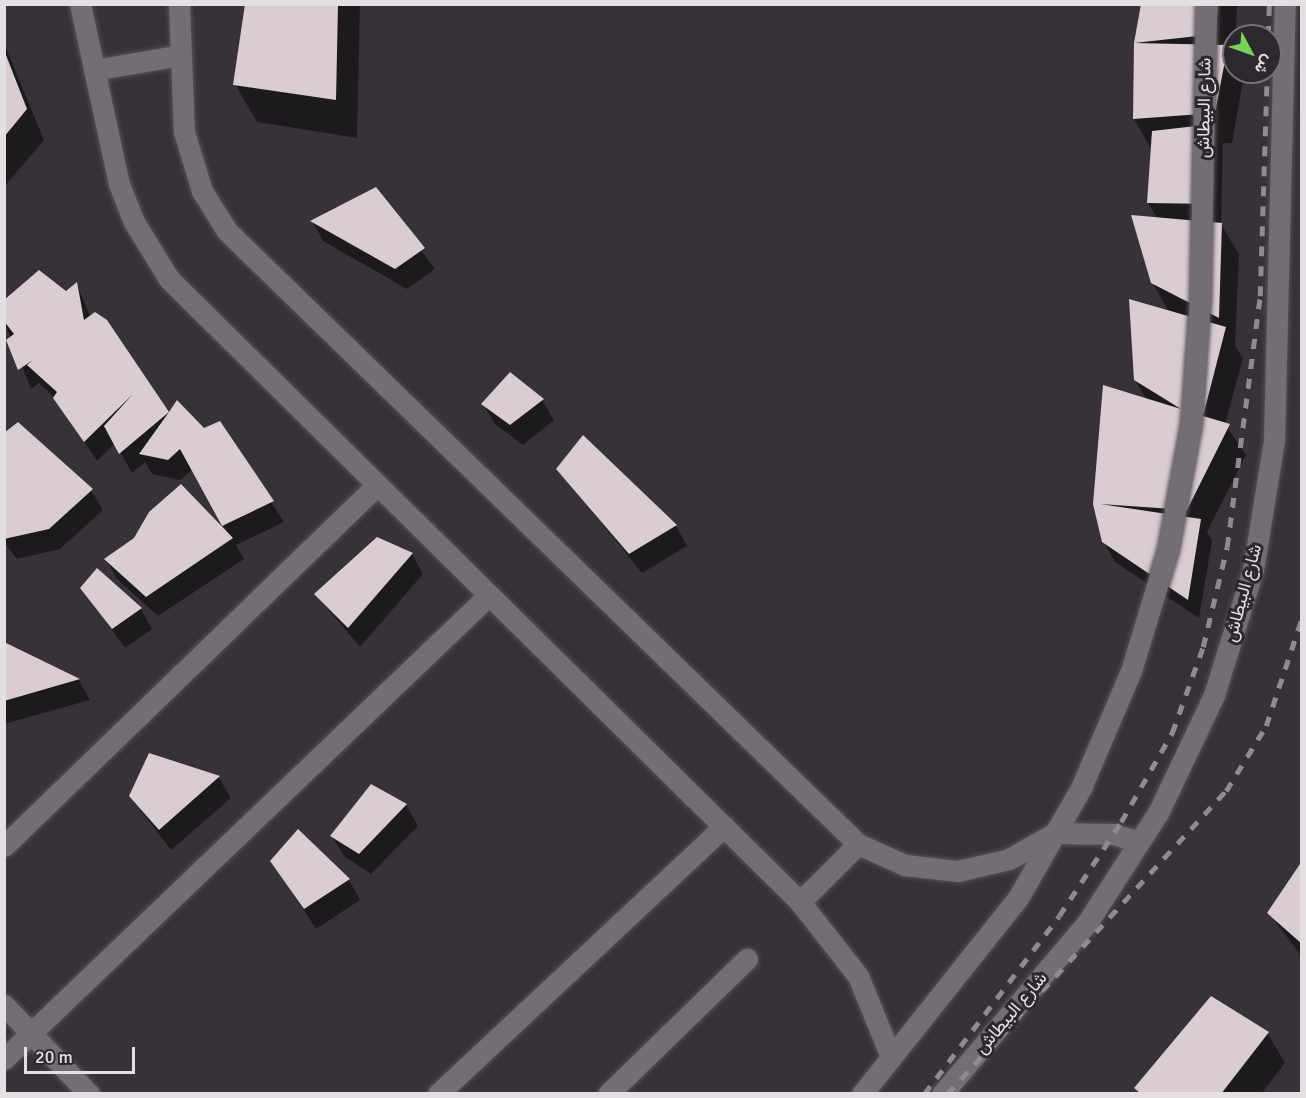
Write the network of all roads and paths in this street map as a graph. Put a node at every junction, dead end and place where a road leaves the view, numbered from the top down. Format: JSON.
{"nodes":[{"id":1,"x":80,"y":4,"type":"edge"},
{"id":2,"x":179,"y":4,"type":"edge"},
{"id":3,"x":1206,"y":4,"type":"edge"},
{"id":4,"x":1285,"y":4,"type":"edge"},
{"id":5,"x":181,"y":55,"type":"junction"},
{"id":6,"x":94,"y":70,"type":"junction"},
{"id":7,"x":377,"y":485,"type":"junction"},
{"id":8,"x":489,"y":595,"type":"junction"},
{"id":9,"x":724,"y":826,"type":"junction"},
{"id":10,"x":1055,"y":833,"type":"junction"},
{"id":11,"x":1139,"y":842,"type":"junction"},
{"id":12,"x":858,"y":844,"type":"junction"},
{"id":13,"x":4,"y":846,"type":"edge"},
{"id":14,"x":800,"y":902,"type":"junction"},
{"id":15,"x":747,"y":959,"type":"dead end"},
{"id":16,"x":4,"y":1005,"type":"edge"},
{"id":17,"x":31,"y":1033,"type":"junction"},
{"id":18,"x":891,"y":1057,"type":"junction"},
{"id":19,"x":4,"y":1059,"type":"edge"},
{"id":20,"x":90,"y":1094,"type":"edge"},
{"id":21,"x":438,"y":1094,"type":"edge"},
{"id":22,"x":608,"y":1094,"type":"edge"},
{"id":23,"x":862,"y":1094,"type":"edge"},
{"id":24,"x":942,"y":1094,"type":"edge"}],
"edges":[{"from":1,"to":6,"type":"lane"},
{"from":2,"to":5,"type":"lane"},
{"from":3,"to":10,"type":"lane","name":"شارع البيطاش"},
{"from":4,"to":11,"type":"lane","name":"شارع البيطاش"},
{"from":5,"to":6,"type":"lane"},
{"from":5,"to":12,"type":"lane"},
{"from":6,"to":7,"type":"lane"},
{"from":7,"to":8,"type":"lane"},
{"from":7,"to":13,"type":"lane"},
{"from":8,"to":9,"type":"lane"},
{"from":8,"to":17,"type":"lane"},
{"from":9,"to":14,"type":"lane"},
{"from":9,"to":21,"type":"lane"},
{"from":10,"to":11,"type":"lane"},
{"from":10,"to":12,"type":"lane"},
{"from":10,"to":18,"type":"lane","name":"شارع البيطاش"},
{"from":11,"to":24,"type":"lane","name":"شارع البيطاش"},
{"from":12,"to":14,"type":"lane"},
{"from":14,"to":18,"type":"lane"},
{"from":15,"to":22,"type":"lane"},
{"from":16,"to":17,"type":"lane"},
{"from":17,"to":19,"type":"lane"},
{"from":17,"to":20,"type":"lane"},
{"from":18,"to":23,"type":"lane","name":"شارع البيطاش"}]}
